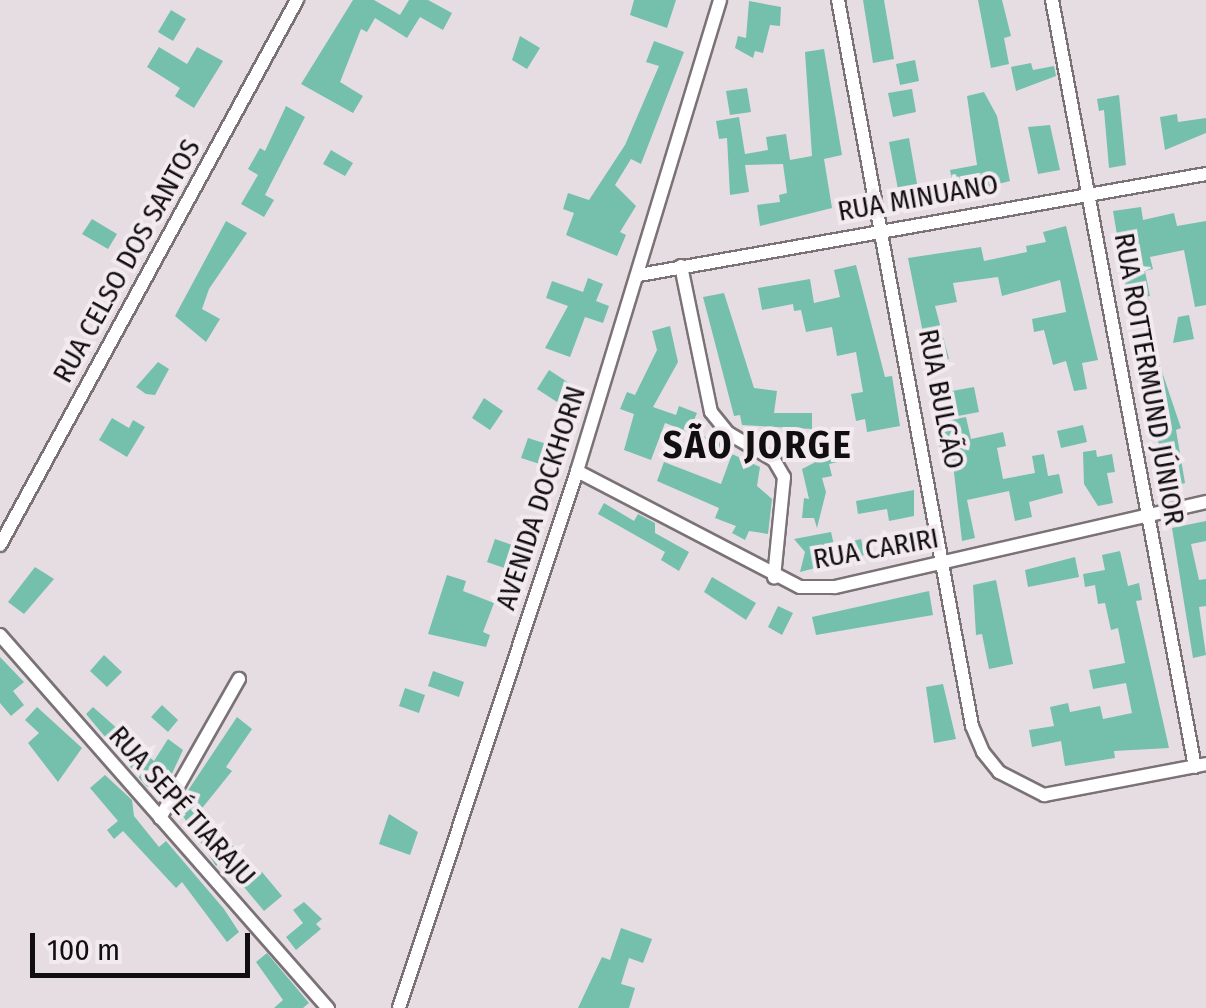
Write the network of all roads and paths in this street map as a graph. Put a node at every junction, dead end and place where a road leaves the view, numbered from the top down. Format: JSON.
{"nodes":[{"id":1,"x":298,"y":0,"type":"edge"},
{"id":2,"x":720,"y":0,"type":"edge"},
{"id":3,"x":838,"y":0,"type":"edge"},
{"id":4,"x":1052,"y":0,"type":"edge"},
{"id":5,"x":1206,"y":174,"type":"edge"},
{"id":6,"x":1089,"y":196,"type":"junction"},
{"id":7,"x":883,"y":229,"type":"junction"},
{"id":8,"x":681,"y":266,"type":"junction"},
{"id":9,"x":639,"y":275,"type":"junction"},
{"id":10,"x":577,"y":471,"type":"junction"},
{"id":11,"x":1206,"y":502,"type":"edge"},
{"id":12,"x":1148,"y":515,"type":"junction"},
{"id":13,"x":0,"y":546,"type":"edge"},
{"id":14,"x":946,"y":562,"type":"junction"},
{"id":15,"x":774,"y":578,"type":"junction"},
{"id":16,"x":0,"y":635,"type":"edge"},
{"id":17,"x":239,"y":679,"type":"dead end"},
{"id":18,"x":1200,"y":766,"type":"edge"},
{"id":19,"x":160,"y":818,"type":"junction"},
{"id":20,"x":328,"y":1008,"type":"edge"},
{"id":21,"x":398,"y":1008,"type":"edge"}],
"edges":[{"from":1,"to":13,"type":"street","name":"RUA CELSO DOS SANTOS"},
{"from":2,"to":9,"type":"street","name":"AVENIDA DOCKHORN"},
{"from":3,"to":7,"type":"street","name":"RUA BULCÃO"},
{"from":4,"to":6,"type":"street","name":"RUA ROTTERMUND JÚNIOR"},
{"from":5,"to":6,"type":"street","name":"RUA MINUANO"},
{"from":6,"to":7,"type":"street","name":"RUA MINUANO"},
{"from":6,"to":12,"type":"street","name":"RUA ROTTERMUND JÚNIOR"},
{"from":7,"to":8,"type":"street","name":"RUA MINUANO"},
{"from":7,"to":14,"type":"street","name":"RUA BULCÃO"},
{"from":8,"to":9,"type":"street","name":"RUA MINUANO"},
{"from":8,"to":15,"type":"street"},
{"from":9,"to":10,"type":"street","name":"AVENIDA DOCKHORN"},
{"from":10,"to":15,"type":"street","name":"RUA CARIRI"},
{"from":10,"to":21,"type":"street","name":"AVENIDA DOCKHORN"},
{"from":11,"to":12,"type":"street","name":"RUA CARIRI"},
{"from":12,"to":14,"type":"street","name":"RUA CARIRI"},
{"from":12,"to":18,"type":"street","name":"RUA ROTTERMUND JÚNIOR"},
{"from":14,"to":15,"type":"street","name":"RUA CARIRI"},
{"from":14,"to":18,"type":"street","name":"RUA BULCÃO"},
{"from":16,"to":19,"type":"street","name":"RUA SEPÉ TIARAJU"},
{"from":17,"to":19,"type":"street"},
{"from":19,"to":20,"type":"street","name":"RUA SEPÉ TIARAJU"}]}
